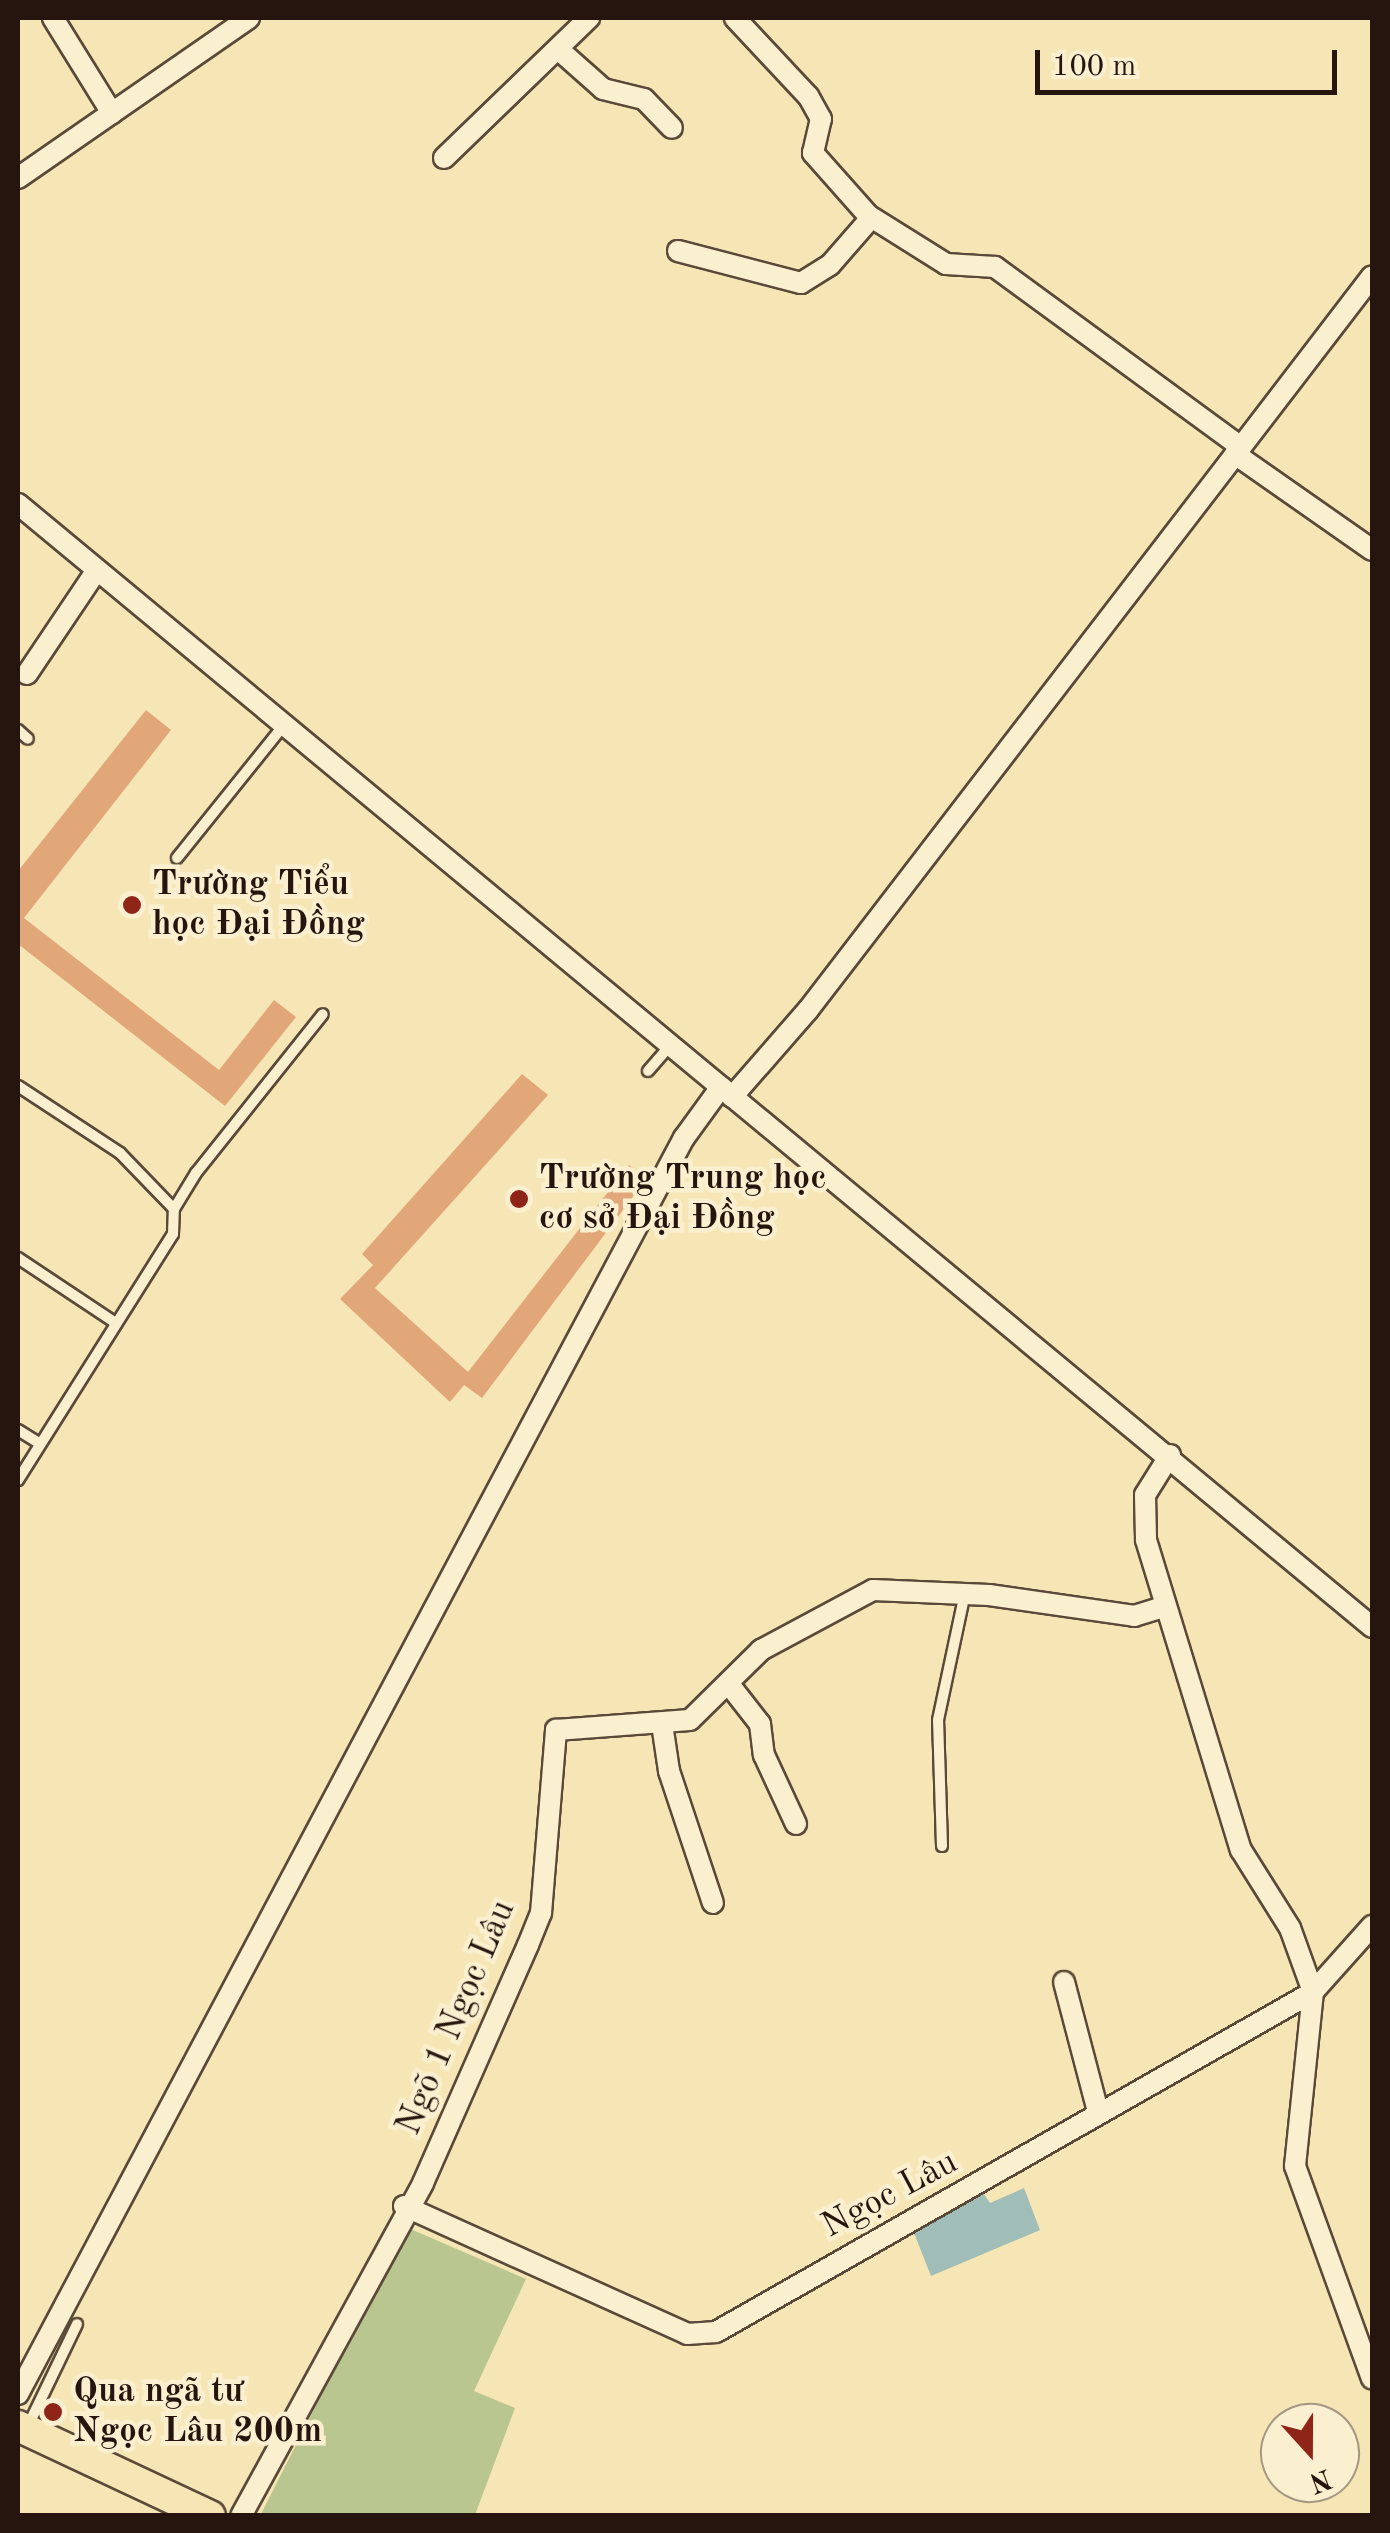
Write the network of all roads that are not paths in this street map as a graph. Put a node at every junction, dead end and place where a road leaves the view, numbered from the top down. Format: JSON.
{"nodes":[{"id":1,"x":53,"y":18,"type":"edge"},
{"id":2,"x":249,"y":18,"type":"edge"},
{"id":3,"x":589,"y":18,"type":"edge"},
{"id":4,"x":735,"y":18,"type":"edge"},
{"id":5,"x":558,"y":50,"type":"junction"},
{"id":6,"x":112,"y":113,"type":"junction"},
{"id":7,"x":672,"y":128,"type":"dead end"},
{"id":8,"x":444,"y":158,"type":"dead end"},
{"id":9,"x":18,"y":178,"type":"edge"},
{"id":10,"x":872,"y":218,"type":"junction"},
{"id":11,"x":678,"y":251,"type":"dead end"},
{"id":12,"x":1372,"y":276,"type":"edge"},
{"id":13,"x":1238,"y":451,"type":"junction"},
{"id":14,"x":18,"y":504,"type":"edge"},
{"id":15,"x":1372,"y":550,"type":"edge"},
{"id":16,"x":97,"y":570,"type":"junction"},
{"id":17,"x":27,"y":674,"type":"dead end"},
{"id":18,"x":284,"y":724,"type":"junction"},
{"id":19,"x":18,"y":730,"type":"edge"},
{"id":20,"x":28,"y":739,"type":"dead end"},
{"id":21,"x":177,"y":858,"type":"dead end"},
{"id":22,"x":323,"y":1014,"type":"dead end"},
{"id":23,"x":671,"y":1045,"type":"junction"},
{"id":24,"x":648,"y":1071,"type":"dead end"},
{"id":25,"x":20,"y":1092,"type":"edge"},
{"id":26,"x":727,"y":1092,"type":"junction"},
{"id":27,"x":174,"y":1209,"type":"junction"},
{"id":28,"x":18,"y":1258,"type":"edge"},
{"id":29,"x":116,"y":1323,"type":"junction"},
{"id":30,"x":18,"y":1430,"type":"edge"},
{"id":31,"x":40,"y":1444,"type":"junction"},
{"id":32,"x":1170,"y":1455,"type":"junction"},
{"id":33,"x":18,"y":1480,"type":"edge"},
{"id":34,"x":964,"y":1598,"type":"junction"},
{"id":35,"x":1164,"y":1607,"type":"junction"},
{"id":36,"x":1372,"y":1627,"type":"edge"},
{"id":37,"x":728,"y":1683,"type":"junction"},
{"id":38,"x":662,"y":1724,"type":"junction"},
{"id":39,"x":796,"y":1824,"type":"dead end"},
{"id":40,"x":942,"y":1846,"type":"dead end"},
{"id":41,"x":713,"y":1903,"type":"dead end"},
{"id":42,"x":1372,"y":1926,"type":"edge"},
{"id":43,"x":1064,"y":1982,"type":"dead end"},
{"id":44,"x":1314,"y":1992,"type":"junction"},
{"id":45,"x":1098,"y":2112,"type":"junction"},
{"id":46,"x":404,"y":2206,"type":"junction"},
{"id":47,"x":77,"y":2324,"type":"dead end"},
{"id":48,"x":1372,"y":2379,"type":"edge"},
{"id":49,"x":18,"y":2394,"type":"edge"},
{"id":50,"x":22,"y":2428,"type":"edge"},
{"id":51,"x":210,"y":2516,"type":"edge"},
{"id":52,"x":241,"y":2516,"type":"edge"}],
"edges":[{"from":1,"to":6,"type":"street"},
{"from":2,"to":6,"type":"street"},
{"from":3,"to":5,"type":"street"},
{"from":4,"to":10,"type":"street"},
{"from":5,"to":7,"type":"street"},
{"from":5,"to":8,"type":"street"},
{"from":6,"to":9,"type":"street"},
{"from":10,"to":11,"type":"street"},
{"from":10,"to":13,"type":"street"},
{"from":12,"to":13,"type":"street"},
{"from":13,"to":15,"type":"street"},
{"from":13,"to":26,"type":"street"},
{"from":14,"to":16,"type":"street"},
{"from":16,"to":17,"type":"street"},
{"from":16,"to":18,"type":"street"},
{"from":18,"to":21,"type":"lane"},
{"from":18,"to":23,"type":"street"},
{"from":19,"to":20,"type":"lane"},
{"from":22,"to":27,"type":"lane"},
{"from":23,"to":24,"type":"lane"},
{"from":23,"to":26,"type":"street"},
{"from":25,"to":27,"type":"lane"},
{"from":26,"to":32,"type":"street"},
{"from":26,"to":49,"type":"street"},
{"from":27,"to":29,"type":"lane"},
{"from":28,"to":29,"type":"lane"},
{"from":29,"to":31,"type":"lane"},
{"from":30,"to":31,"type":"lane"},
{"from":31,"to":33,"type":"lane"},
{"from":32,"to":35,"type":"street"},
{"from":32,"to":36,"type":"street"},
{"from":34,"to":35,"type":"street","name":"Ngõ 1 Ngọc Lâu"},
{"from":34,"to":37,"type":"street","name":"Ngõ 1 Ngọc Lâu"},
{"from":34,"to":40,"type":"lane"},
{"from":35,"to":44,"type":"street"},
{"from":37,"to":38,"type":"street","name":"Ngõ 1 Ngọc Lâu"},
{"from":37,"to":39,"type":"street"},
{"from":38,"to":41,"type":"street"},
{"from":38,"to":46,"type":"street","name":"Ngõ 1 Ngọc Lâu"},
{"from":42,"to":44,"type":"street","name":"Ngọc Lâu"},
{"from":43,"to":45,"type":"street"},
{"from":44,"to":45,"type":"street","name":"Ngọc Lâu"},
{"from":44,"to":48,"type":"street"},
{"from":45,"to":46,"type":"street","name":"Ngọc Lâu"},
{"from":46,"to":52,"type":"street"},
{"from":47,"to":50,"type":"lane"},
{"from":50,"to":51,"type":"main road"}]}
